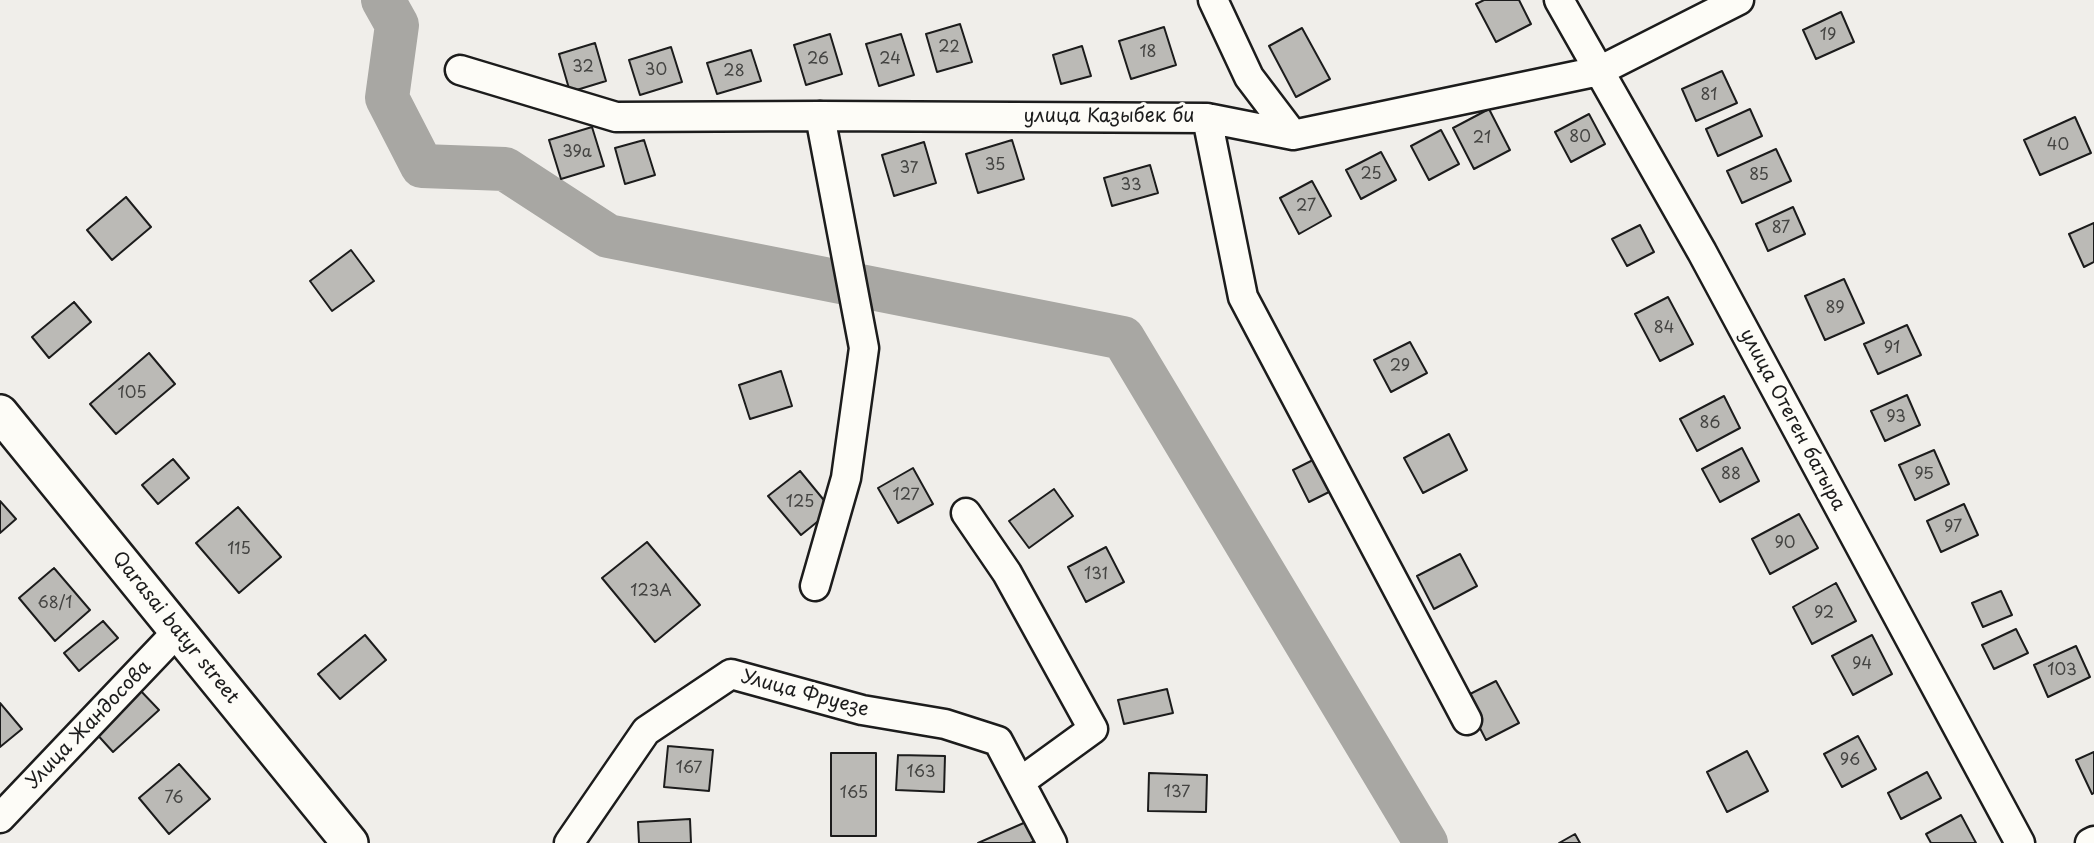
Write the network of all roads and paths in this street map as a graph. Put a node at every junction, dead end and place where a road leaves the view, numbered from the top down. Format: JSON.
{"nodes":[{"id":1,"x":1213,"y":0,"type":"edge"},
{"id":2,"x":1559,"y":0,"type":"edge"},
{"id":3,"x":1739,"y":0,"type":"edge"},
{"id":4,"x":460,"y":70,"type":"dead end"},
{"id":5,"x":1599,"y":71,"type":"junction"},
{"id":6,"x":820,"y":116,"type":"junction"},
{"id":7,"x":1208,"y":118,"type":"junction"},
{"id":8,"x":1293,"y":135,"type":"junction"},
{"id":9,"x":0,"y":413,"type":"edge"},
{"id":10,"x":966,"y":513,"type":"dead end"},
{"id":11,"x":815,"y":586,"type":"dead end"},
{"id":12,"x":178,"y":631,"type":"junction"},
{"id":13,"x":1467,"y":720,"type":"dead end"},
{"id":14,"x":1020,"y":782,"type":"junction"},
{"id":15,"x":0,"y":818,"type":"edge"},
{"id":16,"x":350,"y":843,"type":"edge"},
{"id":17,"x":569,"y":843,"type":"edge"},
{"id":18,"x":1052,"y":843,"type":"edge"},
{"id":19,"x":2020,"y":843,"type":"edge"}],
"edges":[{"from":1,"to":8,"type":"street"},
{"from":2,"to":5,"type":"street","name":"улица Отеген батыра"},
{"from":3,"to":5,"type":"street","name":"улица Казыбек би"},
{"from":4,"to":6,"type":"street","name":"улица Казыбек би"},
{"from":5,"to":8,"type":"street","name":"улица Казыбек би"},
{"from":5,"to":19,"type":"street","name":"улица Отеген батыра"},
{"from":6,"to":7,"type":"street","name":"улица Казыбек би"},
{"from":6,"to":11,"type":"street"},
{"from":7,"to":8,"type":"street","name":"улица Казыбек би"},
{"from":7,"to":13,"type":"street"},
{"from":9,"to":12,"type":"main road","name":"Qarasai batyr street"},
{"from":10,"to":14,"type":"street"},
{"from":12,"to":15,"type":"street","name":"Улица Жандосова"},
{"from":12,"to":16,"type":"main road","name":"Qarasai batyr street"},
{"from":14,"to":17,"type":"street","name":"Улица Фруезе"},
{"from":14,"to":18,"type":"street","name":"Улица Фруезе"}]}
